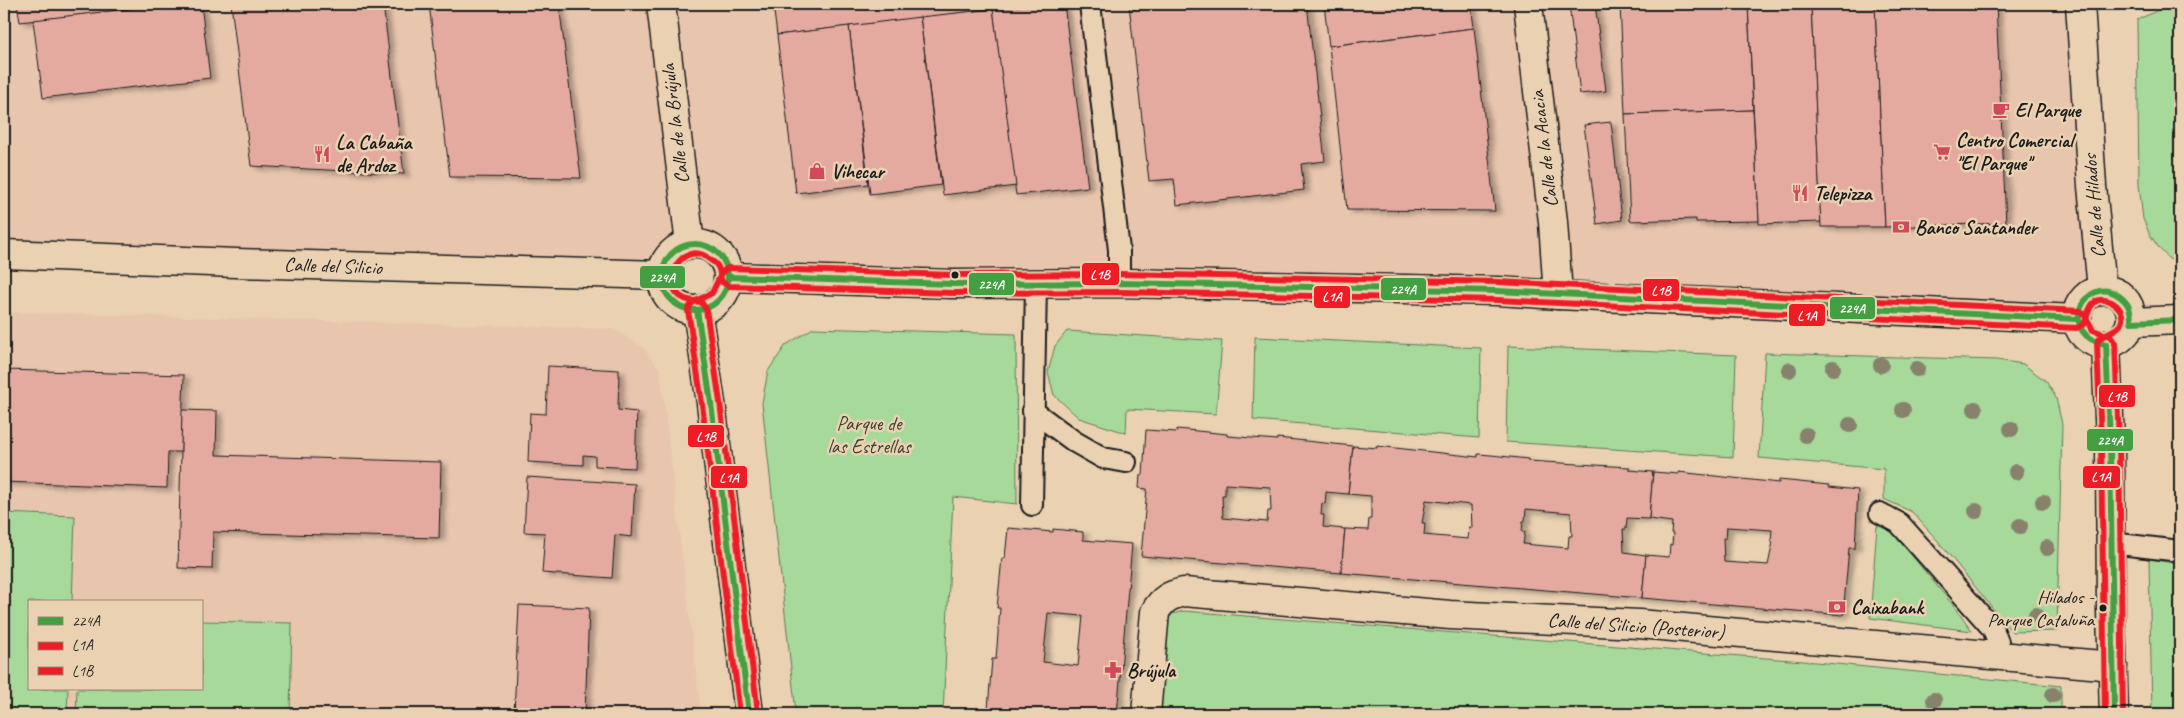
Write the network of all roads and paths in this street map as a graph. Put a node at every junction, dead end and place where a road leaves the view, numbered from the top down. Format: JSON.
{"nodes":[{"id":1,"x":661,"y":4,"type":"edge"},
{"id":2,"x":1090,"y":4,"type":"edge"},
{"id":3,"x":1528,"y":4,"type":"edge"},
{"id":4,"x":2080,"y":4,"type":"edge"},
{"id":5,"x":690,"y":244,"type":"junction"},
{"id":6,"x":4,"y":254,"type":"edge"},
{"id":7,"x":662,"y":275,"type":"junction"},
{"id":8,"x":729,"y":277,"type":"junction"},
{"id":9,"x":1119,"y":283,"type":"junction"},
{"id":10,"x":1036,"y":284,"type":"junction"},
{"id":11,"x":2102,"y":289,"type":"junction"},
{"id":12,"x":1558,"y":295,"type":"junction"},
{"id":13,"x":697,"y":310,"type":"junction"},
{"id":14,"x":2077,"y":319,"type":"junction"},
{"id":15,"x":2180,"y":320,"type":"edge"},
{"id":16,"x":2131,"y":322,"type":"junction"},
{"id":17,"x":2106,"y":344,"type":"junction"},
{"id":18,"x":1034,"y":410,"type":"junction"},
{"id":19,"x":1126,"y":462,"type":"dead end"},
{"id":20,"x":1032,"y":505,"type":"dead end"},
{"id":21,"x":1880,"y":513,"type":"dead end"},
{"id":22,"x":2111,"y":543,"type":"junction"},
{"id":23,"x":2180,"y":551,"type":"edge"},
{"id":24,"x":2000,"y":656,"type":"junction"},
{"id":25,"x":2113,"y":666,"type":"junction"},
{"id":26,"x":749,"y":714,"type":"edge"},
{"id":27,"x":1146,"y":714,"type":"edge"},
{"id":28,"x":2114,"y":714,"type":"edge"}],
"edges":[{"from":1,"to":5,"type":"street","name":"Calle de la Brújula"},
{"from":2,"to":9,"type":"lane"},
{"from":3,"to":12,"type":"street","name":"Calle de la Acacia"},
{"from":4,"to":11,"type":"street","name":"Calle de Hilados"},
{"from":5,"to":7,"type":"street"},
{"from":5,"to":8,"type":"street"},
{"from":6,"to":7,"type":"street","name":"Calle del Silicio"},
{"from":7,"to":13,"type":"street"},
{"from":8,"to":10,"type":"street"},
{"from":8,"to":13,"type":"street"},
{"from":9,"to":10,"type":"street"},
{"from":9,"to":12,"type":"street"},
{"from":10,"to":18,"type":"lane"},
{"from":11,"to":14,"type":"street"},
{"from":11,"to":16,"type":"street"},
{"from":12,"to":14,"type":"street"},
{"from":13,"to":26,"type":"street"},
{"from":14,"to":17,"type":"street"},
{"from":15,"to":16,"type":"street"},
{"from":16,"to":17,"type":"street"},
{"from":17,"to":22,"type":"street"},
{"from":18,"to":19,"type":"lane"},
{"from":18,"to":20,"type":"lane"},
{"from":21,"to":24,"type":"lane"},
{"from":22,"to":23,"type":"lane"},
{"from":22,"to":25,"type":"street"},
{"from":24,"to":25,"type":"street","name":"Calle del Silicio (Posterior)"},
{"from":24,"to":27,"type":"street","name":"Calle del Silicio (Posterior)"},
{"from":25,"to":28,"type":"street"}]}
